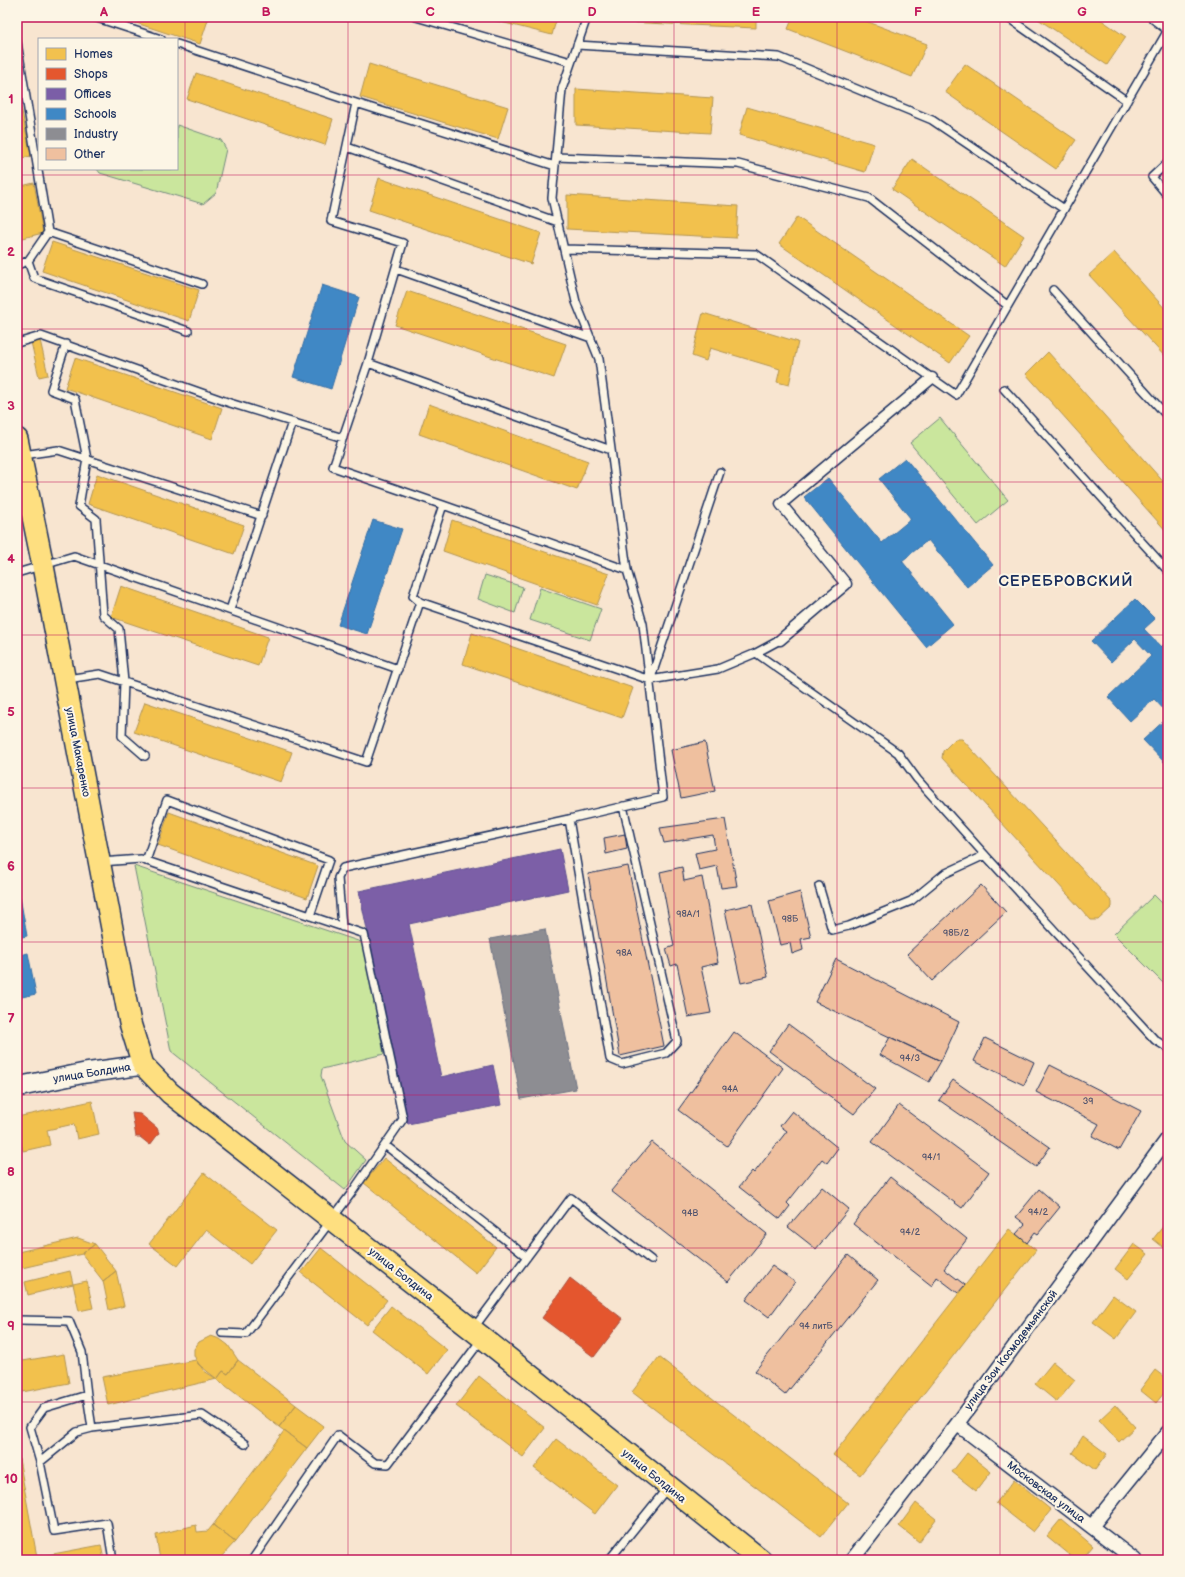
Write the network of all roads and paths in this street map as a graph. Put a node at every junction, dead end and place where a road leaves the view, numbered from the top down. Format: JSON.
{"nodes":[{"id":1,"x":94,"y":17,"type":"edge"},
{"id":2,"x":416,"y":17,"type":"edge"},
{"id":3,"x":587,"y":17,"type":"edge"},
{"id":4,"x":1007,"y":17,"type":"edge"},
{"id":5,"x":1155,"y":17,"type":"edge"},
{"id":6,"x":1168,"y":27,"type":"edge"},
{"id":7,"x":1168,"y":30,"type":"edge"},
{"id":8,"x":158,"y":38,"type":"edge"},
{"id":9,"x":17,"y":42,"type":"edge"},
{"id":10,"x":178,"y":44,"type":"edge"},
{"id":11,"x":577,"y":45,"type":"junction"},
{"id":12,"x":571,"y":62,"type":"junction"},
{"id":13,"x":1126,"y":101,"type":"junction"},
{"id":14,"x":356,"y":103,"type":"junction"},
{"id":15,"x":347,"y":147,"type":"junction"},
{"id":16,"x":556,"y":157,"type":"junction"},
{"id":17,"x":1168,"y":162,"type":"edge"},
{"id":18,"x":555,"y":166,"type":"junction"},
{"id":19,"x":1168,"y":196,"type":"edge"},
{"id":20,"x":1064,"y":209,"type":"junction"},
{"id":21,"x":558,"y":222,"type":"junction"},
{"id":22,"x":48,"y":232,"type":"junction"},
{"id":23,"x":564,"y":249,"type":"junction"},
{"id":24,"x":28,"y":261,"type":"junction"},
{"id":25,"x":17,"y":265,"type":"edge"},
{"id":26,"x":396,"y":269,"type":"junction"},
{"id":27,"x":202,"y":284,"type":"dead end"},
{"id":28,"x":1053,"y":290,"type":"dead end"},
{"id":29,"x":1007,"y":306,"type":"junction"},
{"id":30,"x":188,"y":331,"type":"dead end"},
{"id":31,"x":590,"y":338,"type":"junction"},
{"id":32,"x":17,"y":343,"type":"edge"},
{"id":33,"x":66,"y":344,"type":"junction"},
{"id":34,"x":368,"y":363,"type":"junction"},
{"id":35,"x":932,"y":378,"type":"junction"},
{"id":36,"x":1004,"y":389,"type":"dead end"},
{"id":37,"x":1168,"y":417,"type":"edge"},
{"id":38,"x":292,"y":422,"type":"junction"},
{"id":39,"x":343,"y":438,"type":"junction"},
{"id":40,"x":19,"y":447,"type":"edge"},
{"id":41,"x":611,"y":450,"type":"junction"},
{"id":42,"x":87,"y":459,"type":"junction"},
{"id":43,"x":720,"y":472,"type":"dead end"},
{"id":44,"x":442,"y":505,"type":"junction"},
{"id":45,"x":262,"y":516,"type":"junction"},
{"id":46,"x":99,"y":565,"type":"junction"},
{"id":47,"x":43,"y":566,"type":"junction"},
{"id":48,"x":627,"y":570,"type":"junction"},
{"id":49,"x":1168,"y":571,"type":"edge"},
{"id":50,"x":17,"y":572,"type":"edge"},
{"id":51,"x":420,"y":602,"type":"junction"},
{"id":52,"x":230,"y":610,"type":"junction"},
{"id":53,"x":780,"y":640,"type":"joint"},
{"id":54,"x":756,"y":653,"type":"junction"},
{"id":55,"x":398,"y":668,"type":"junction"},
{"id":56,"x":64,"y":679,"type":"junction"},
{"id":57,"x":650,"y":680,"type":"junction"},
{"id":58,"x":124,"y":682,"type":"junction"},
{"id":59,"x":145,"y":756,"type":"dead end"},
{"id":60,"x":623,"y":806,"type":"junction"},
{"id":61,"x":569,"y":819,"type":"junction"},
{"id":62,"x":985,"y":855,"type":"junction"},
{"id":63,"x":146,"y":861,"type":"junction"},
{"id":64,"x":99,"y":862,"type":"junction"},
{"id":65,"x":819,"y":886,"type":"dead end"},
{"id":66,"x":310,"y":916,"type":"junction"},
{"id":67,"x":342,"y":927,"type":"junction"},
{"id":68,"x":1168,"y":1048,"type":"edge"},
{"id":69,"x":143,"y":1065,"type":"junction"},
{"id":70,"x":17,"y":1086,"type":"edge"},
{"id":71,"x":385,"y":1145,"type":"junction"},
{"id":72,"x":1166,"y":1146,"type":"edge"},
{"id":73,"x":331,"y":1220,"type":"junction"},
{"id":74,"x":527,"y":1257,"type":"junction"},
{"id":75,"x":651,"y":1260,"type":"dead end"},
{"id":76,"x":17,"y":1320,"type":"edge"},
{"id":77,"x":222,"y":1334,"type":"dead end"},
{"id":78,"x":477,"y":1334,"type":"junction"},
{"id":79,"x":87,"y":1395,"type":"junction"},
{"id":80,"x":957,"y":1424,"type":"junction"},
{"id":81,"x":92,"y":1428,"type":"junction"},
{"id":82,"x":1168,"y":1432,"type":"edge"},
{"id":83,"x":246,"y":1444,"type":"dead end"},
{"id":84,"x":40,"y":1462,"type":"junction"},
{"id":85,"x":668,"y":1487,"type":"junction"},
{"id":86,"x":1092,"y":1526,"type":"junction"},
{"id":87,"x":113,"y":1560,"type":"edge"},
{"id":88,"x":252,"y":1560,"type":"edge"},
{"id":89,"x":609,"y":1560,"type":"edge"},
{"id":90,"x":761,"y":1560,"type":"edge"},
{"id":91,"x":852,"y":1560,"type":"edge"},
{"id":92,"x":1135,"y":1560,"type":"edge"}],
"edges":[{"from":1,"to":8,"type":"lane"},
{"from":2,"to":12,"type":"lane"},
{"from":3,"to":11,"type":"lane"},
{"from":4,"to":13,"type":"lane"},
{"from":5,"to":6,"type":"street"},
{"from":7,"to":13,"type":"lane"},
{"from":9,"to":22,"type":"lane"},
{"from":10,"to":14,"type":"lane"},
{"from":11,"to":12,"type":"lane"},
{"from":11,"to":20,"type":"lane"},
{"from":12,"to":16,"type":"lane"},
{"from":13,"to":20,"type":"lane"},
{"from":14,"to":15,"type":"lane"},
{"from":14,"to":18,"type":"lane"},
{"from":15,"to":21,"type":"lane"},
{"from":15,"to":26,"type":"lane"},
{"from":16,"to":18,"type":"lane"},
{"from":16,"to":29,"type":"lane"},
{"from":17,"to":19,"type":"lane"},
{"from":18,"to":21,"type":"lane"},
{"from":20,"to":29,"type":"lane"},
{"from":21,"to":23,"type":"lane"},
{"from":22,"to":24,"type":"lane"},
{"from":22,"to":27,"type":"lane"},
{"from":23,"to":31,"type":"lane"},
{"from":23,"to":35,"type":"lane"},
{"from":24,"to":25,"type":"lane"},
{"from":24,"to":30,"type":"lane"},
{"from":26,"to":31,"type":"lane"},
{"from":26,"to":34,"type":"lane"},
{"from":28,"to":37,"type":"lane"},
{"from":29,"to":35,"type":"lane"},
{"from":31,"to":41,"type":"lane"},
{"from":32,"to":33,"type":"lane"},
{"from":33,"to":38,"type":"lane"},
{"from":33,"to":42,"type":"lane"},
{"from":34,"to":39,"type":"lane"},
{"from":34,"to":41,"type":"lane"},
{"from":35,"to":53,"type":"street"},
{"from":36,"to":49,"type":"lane"},
{"from":38,"to":39,"type":"lane"},
{"from":38,"to":45,"type":"lane"},
{"from":39,"to":44,"type":"lane"},
{"from":40,"to":42,"type":"lane"},
{"from":40,"to":47,"type":"main road","name":"улица Макаренко"},
{"from":41,"to":48,"type":"lane"},
{"from":42,"to":45,"type":"lane"},
{"from":42,"to":46,"type":"lane"},
{"from":43,"to":57,"type":"lane"},
{"from":44,"to":48,"type":"lane"},
{"from":44,"to":51,"type":"lane"},
{"from":45,"to":52,"type":"lane"},
{"from":46,"to":47,"type":"lane"},
{"from":46,"to":52,"type":"lane"},
{"from":46,"to":58,"type":"lane"},
{"from":47,"to":50,"type":"lane"},
{"from":47,"to":56,"type":"main road","name":"улица Макаренко"},
{"from":48,"to":57,"type":"lane"},
{"from":51,"to":55,"type":"lane"},
{"from":51,"to":57,"type":"lane"},
{"from":52,"to":55,"type":"lane"},
{"from":53,"to":54,"type":"lane"},
{"from":54,"to":57,"type":"lane"},
{"from":54,"to":62,"type":"lane"},
{"from":55,"to":58,"type":"lane"},
{"from":56,"to":58,"type":"lane"},
{"from":56,"to":64,"type":"main road","name":"улица Макаренко"},
{"from":57,"to":60,"type":"lane"},
{"from":58,"to":59,"type":"lane"},
{"from":60,"to":61,"type":"lane"},
{"from":60,"to":61,"type":"lane"},
{"from":61,"to":67,"type":"lane"},
{"from":62,"to":65,"type":"lane"},
{"from":62,"to":68,"type":"lane"},
{"from":63,"to":64,"type":"lane"},
{"from":63,"to":66,"type":"lane"},
{"from":63,"to":66,"type":"lane"},
{"from":64,"to":69,"type":"main road","name":"улица Макаренко"},
{"from":66,"to":67,"type":"lane"},
{"from":67,"to":71,"type":"lane"},
{"from":69,"to":70,"type":"main road","name":"улица Болдина"},
{"from":69,"to":73,"type":"main road","name":"улица Болдина"},
{"from":71,"to":73,"type":"lane"},
{"from":71,"to":74,"type":"lane"},
{"from":72,"to":80,"type":"street","name":"улица Зои Космодемьянской"},
{"from":73,"to":77,"type":"lane"},
{"from":73,"to":78,"type":"main road","name":"улица Болдина"},
{"from":74,"to":75,"type":"lane"},
{"from":74,"to":78,"type":"lane"},
{"from":76,"to":79,"type":"lane"},
{"from":78,"to":85,"type":"main road","name":"улица Болдина"},
{"from":78,"to":88,"type":"lane"},
{"from":79,"to":81,"type":"lane"},
{"from":79,"to":84,"type":"lane"},
{"from":80,"to":86,"type":"street","name":"Московская улица"},
{"from":80,"to":91,"type":"street","name":"улица Зои Космодемьянской"},
{"from":81,"to":83,"type":"lane"},
{"from":81,"to":84,"type":"lane"},
{"from":82,"to":86,"type":"street"},
{"from":84,"to":87,"type":"lane"},
{"from":85,"to":89,"type":"lane"},
{"from":85,"to":90,"type":"main road","name":"улица Болдина"},
{"from":86,"to":92,"type":"street","name":"Московская улица"}]}
